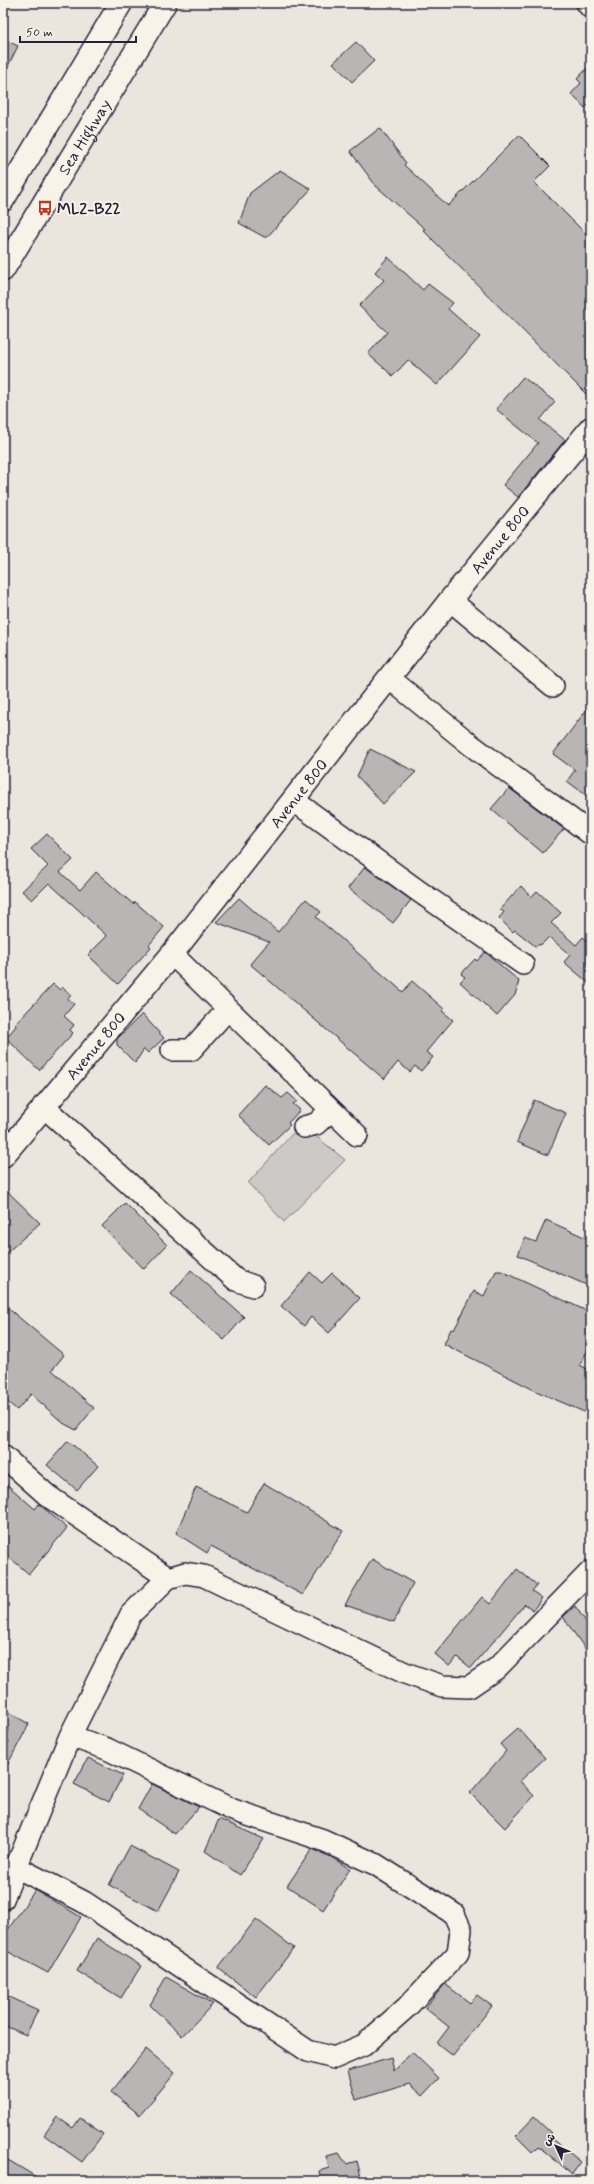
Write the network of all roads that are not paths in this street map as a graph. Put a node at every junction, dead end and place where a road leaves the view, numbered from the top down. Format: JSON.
{"nodes":[{"id":1,"x":121,"y":3,"type":"edge"},
{"id":2,"x":165,"y":3,"type":"edge"},
{"id":3,"x":587,"y":3,"type":"edge"},
{"id":4,"x":591,"y":8,"type":"edge"},
{"id":5,"x":80,"y":70,"type":"junction"},
{"id":6,"x":3,"y":169,"type":"edge"},
{"id":7,"x":3,"y":200,"type":"edge"},
{"id":8,"x":3,"y":270,"type":"edge"},
{"id":9,"x":591,"y":428,"type":"edge"},
{"id":10,"x":450,"y":600,"type":"junction"},
{"id":11,"x":389,"y":678,"type":"junction"},
{"id":12,"x":553,"y":686,"type":"dead end"},
{"id":13,"x":293,"y":800,"type":"junction"},
{"id":14,"x":591,"y":834,"type":"edge"},
{"id":15,"x":172,"y":954,"type":"junction"},
{"id":16,"x":523,"y":964,"type":"dead end"},
{"id":17,"x":228,"y":1010,"type":"junction"},
{"id":18,"x":172,"y":1050,"type":"dead end"},
{"id":19,"x":44,"y":1106,"type":"junction"},
{"id":20,"x":331,"y":1110,"type":"junction"},
{"id":21,"x":304,"y":1127,"type":"dead end"},
{"id":22,"x":357,"y":1135,"type":"dead end"},
{"id":23,"x":3,"y":1156,"type":"edge"},
{"id":24,"x":253,"y":1286,"type":"dead end"},
{"id":25,"x":3,"y":1456,"type":"edge"},
{"id":26,"x":591,"y":1571,"type":"edge"},
{"id":27,"x":168,"y":1578,"type":"junction"},
{"id":28,"x":70,"y":1736,"type":"junction"},
{"id":29,"x":16,"y":1867,"type":"junction"},
{"id":30,"x":3,"y":1899,"type":"edge"}],
"edges":[{"from":1,"to":5,"type":"main road"},
{"from":2,"to":8,"type":"main road","name":"Sea Highway"},
{"from":3,"to":4,"type":"street"},
{"from":5,"to":6,"type":"main road"},
{"from":5,"to":7,"type":"main road"},
{"from":9,"to":10,"type":"main road","name":"Avenue 800"},
{"from":10,"to":11,"type":"main road","name":"Avenue 800"},
{"from":10,"to":12,"type":"street"},
{"from":11,"to":13,"type":"main road","name":"Avenue 800"},
{"from":11,"to":14,"type":"street"},
{"from":13,"to":15,"type":"main road","name":"Avenue 800"},
{"from":13,"to":16,"type":"street"},
{"from":15,"to":17,"type":"street"},
{"from":15,"to":19,"type":"main road","name":"Avenue 800"},
{"from":17,"to":18,"type":"street"},
{"from":17,"to":20,"type":"street"},
{"from":19,"to":23,"type":"main road","name":"Avenue 800"},
{"from":19,"to":24,"type":"street"},
{"from":20,"to":21,"type":"street"},
{"from":20,"to":22,"type":"street"},
{"from":25,"to":27,"type":"street"},
{"from":26,"to":27,"type":"street"},
{"from":27,"to":28,"type":"street"},
{"from":28,"to":29,"type":"street"},
{"from":28,"to":29,"type":"street"},
{"from":29,"to":30,"type":"street"}]}
